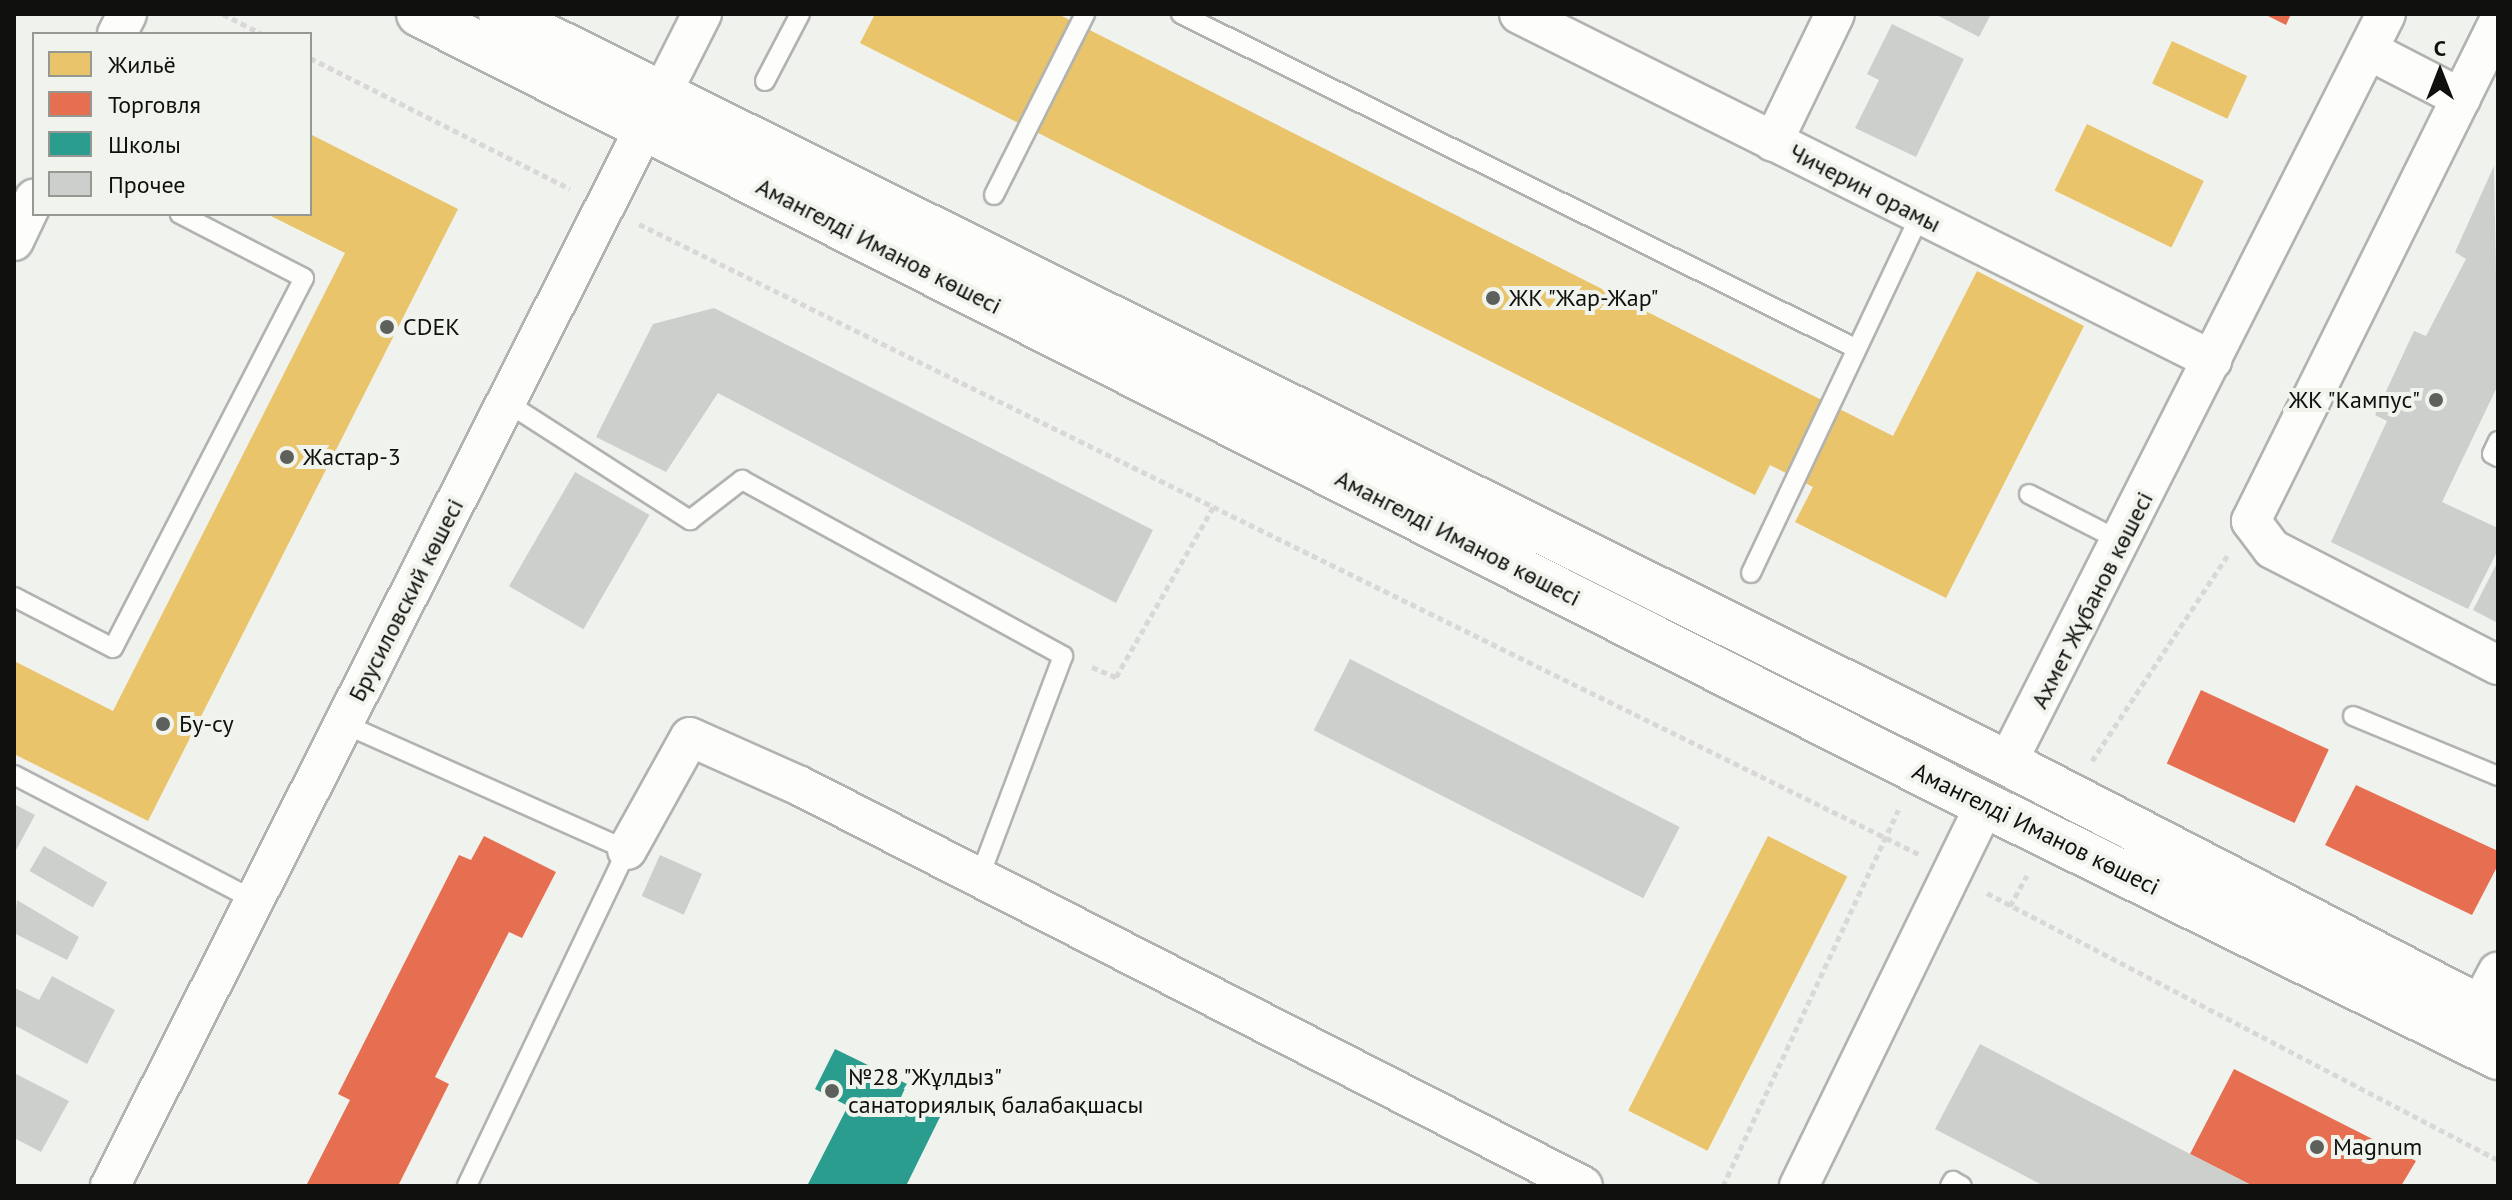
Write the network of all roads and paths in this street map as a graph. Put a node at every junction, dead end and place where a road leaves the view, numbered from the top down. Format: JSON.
{"nodes":[{"id":1,"x":223,"y":14,"type":"edge"},
{"id":2,"x":419,"y":14,"type":"edge"},
{"id":3,"x":501,"y":14,"type":"edge"},
{"id":4,"x":702,"y":14,"type":"edge"},
{"id":5,"x":800,"y":14,"type":"edge"},
{"id":6,"x":1085,"y":14,"type":"edge"},
{"id":7,"x":1181,"y":14,"type":"edge"},
{"id":8,"x":1519,"y":14,"type":"edge"},
{"id":9,"x":1835,"y":14,"type":"edge"},
{"id":10,"x":2386,"y":14,"type":"edge"},
{"id":11,"x":2498,"y":23,"type":"edge"},
{"id":12,"x":258,"y":32,"type":"edge"},
{"id":13,"x":2368,"y":50,"type":"junction"},
{"id":14,"x":312,"y":59,"type":"edge"},
{"id":15,"x":765,"y":81,"type":"dead end"},
{"id":16,"x":2461,"y":98,"type":"junction"},
{"id":17,"x":653,"y":111,"type":"junction"},
{"id":18,"x":1773,"y":142,"type":"junction"},
{"id":19,"x":994,"y":195,"type":"dead end"},
{"id":20,"x":32,"y":203,"type":"edge"},
{"id":21,"x":605,"y":207,"type":"junction"},
{"id":22,"x":184,"y":216,"type":"edge"},
{"id":23,"x":1920,"y":216,"type":"junction"},
{"id":24,"x":14,"y":241,"type":"edge"},
{"id":25,"x":1857,"y":349,"type":"junction"},
{"id":26,"x":2212,"y":360,"type":"junction"},
{"id":27,"x":506,"y":402,"type":"junction"},
{"id":28,"x":2498,"y":441,"type":"edge"},
{"id":29,"x":2498,"y":457,"type":"edge"},
{"id":30,"x":2029,"y":494,"type":"dead end"},
{"id":31,"x":1214,"y":506,"type":"junction"},
{"id":32,"x":2251,"y":521,"type":"junction"},
{"id":33,"x":2123,"y":542,"type":"junction"},
{"id":34,"x":1751,"y":573,"type":"dead end"},
{"id":35,"x":14,"y":597,"type":"edge"},
{"id":36,"x":1063,"y":656,"type":"junction"},
{"id":37,"x":2498,"y":665,"type":"edge"},
{"id":38,"x":2353,"y":716,"type":"dead end"},
{"id":39,"x":344,"y":724,"type":"junction"},
{"id":40,"x":2007,"y":763,"type":"junction"},
{"id":41,"x":1917,"y":770,"type":"junction"},
{"id":42,"x":14,"y":775,"type":"edge"},
{"id":43,"x":2498,"y":776,"type":"edge"},
{"id":44,"x":2069,"y":796,"type":"junction"},
{"id":45,"x":1985,"y":805,"type":"junction"},
{"id":46,"x":1886,"y":836,"type":"junction"},
{"id":47,"x":627,"y":850,"type":"junction"},
{"id":48,"x":979,"y":878,"type":"junction"},
{"id":49,"x":254,"y":900,"type":"junction"},
{"id":50,"x":2010,"y":906,"type":"dead end"},
{"id":51,"x":2492,"y":999,"type":"edge"},
{"id":52,"x":2498,"y":1057,"type":"edge"},
{"id":53,"x":2498,"y":1160,"type":"edge"},
{"id":54,"x":110,"y":1186,"type":"edge"},
{"id":55,"x":467,"y":1186,"type":"edge"},
{"id":56,"x":1583,"y":1186,"type":"edge"},
{"id":57,"x":1723,"y":1186,"type":"edge"},
{"id":58,"x":1799,"y":1186,"type":"edge"},
{"id":59,"x":1950,"y":1186,"type":"edge"},
{"id":60,"x":1962,"y":1186,"type":"edge"}],
"edges":[{"from":1,"to":12,"type":"path"},
{"from":2,"to":17,"type":"main road","name":"Амангелді Иманов көшесі"},
{"from":3,"to":17,"type":"main road","name":"Амангелді Иманов көшесі"},
{"from":4,"to":17,"type":"street","name":"Брусиловский көшесі"},
{"from":5,"to":15,"type":"lane"},
{"from":6,"to":19,"type":"lane"},
{"from":7,"to":25,"type":"lane"},
{"from":8,"to":18,"type":"street","name":"Чичерин орамы"},
{"from":9,"to":18,"type":"street"},
{"from":10,"to":13,"type":"street","name":"Ахмет Жұбанов көшесі"},
{"from":11,"to":16,"type":"street"},
{"from":13,"to":16,"type":"street"},
{"from":13,"to":26,"type":"street","name":"Ахмет Жұбанов көшесі"},
{"from":14,"to":21,"type":"path"},
{"from":16,"to":32,"type":"street"},
{"from":17,"to":21,"type":"street","name":"Брусиловский көшесі"},
{"from":17,"to":40,"type":"main road","name":"Амангелді Иманов көшесі"},
{"from":17,"to":41,"type":"main road","name":"Амангелді Иманов көшесі"},
{"from":18,"to":23,"type":"street","name":"Чичерин орамы"},
{"from":20,"to":24,"type":"street"},
{"from":21,"to":27,"type":"street","name":"Брусиловский көшесі"},
{"from":21,"to":31,"type":"path"},
{"from":22,"to":35,"type":"lane"},
{"from":23,"to":25,"type":"lane"},
{"from":23,"to":26,"type":"street","name":"Чичерин орамы"},
{"from":25,"to":34,"type":"lane"},
{"from":26,"to":33,"type":"street","name":"Ахмет Жұбанов көшесі"},
{"from":27,"to":36,"type":"lane"},
{"from":27,"to":39,"type":"street","name":"Брусиловский көшесі"},
{"from":28,"to":29,"type":"lane"},
{"from":30,"to":33,"type":"lane"},
{"from":31,"to":36,"type":"path"},
{"from":31,"to":46,"type":"path"},
{"from":32,"to":37,"type":"street"},
{"from":32,"to":44,"type":"path"},
{"from":33,"to":40,"type":"street","name":"Ахмет Жұбанов көшесі"},
{"from":36,"to":48,"type":"lane"},
{"from":38,"to":43,"type":"lane"},
{"from":39,"to":47,"type":"lane"},
{"from":39,"to":49,"type":"street","name":"Брусиловский көшесі"},
{"from":40,"to":44,"type":"main road","name":"Амангелді Иманов көшесі"},
{"from":40,"to":45,"type":"main road","name":"Ахмет Жұбанов көшесі"},
{"from":41,"to":45,"type":"main road","name":"Амангелді Иманов көшесі"},
{"from":41,"to":46,"type":"path"},
{"from":42,"to":49,"type":"lane"},
{"from":44,"to":51,"type":"main road","name":"Амангелді Иманов көшесі"},
{"from":45,"to":52,"type":"main road","name":"Амангелді Иманов көшесі"},
{"from":45,"to":58,"type":"street","name":"Ахмет Жұбанов көшесі"},
{"from":46,"to":57,"type":"path"},
{"from":47,"to":48,"type":"street"},
{"from":47,"to":55,"type":"lane"},
{"from":48,"to":56,"type":"street"},
{"from":49,"to":54,"type":"street","name":"Брусиловский көшесі"},
{"from":50,"to":53,"type":"path"},
{"from":59,"to":60,"type":"lane"}]}
